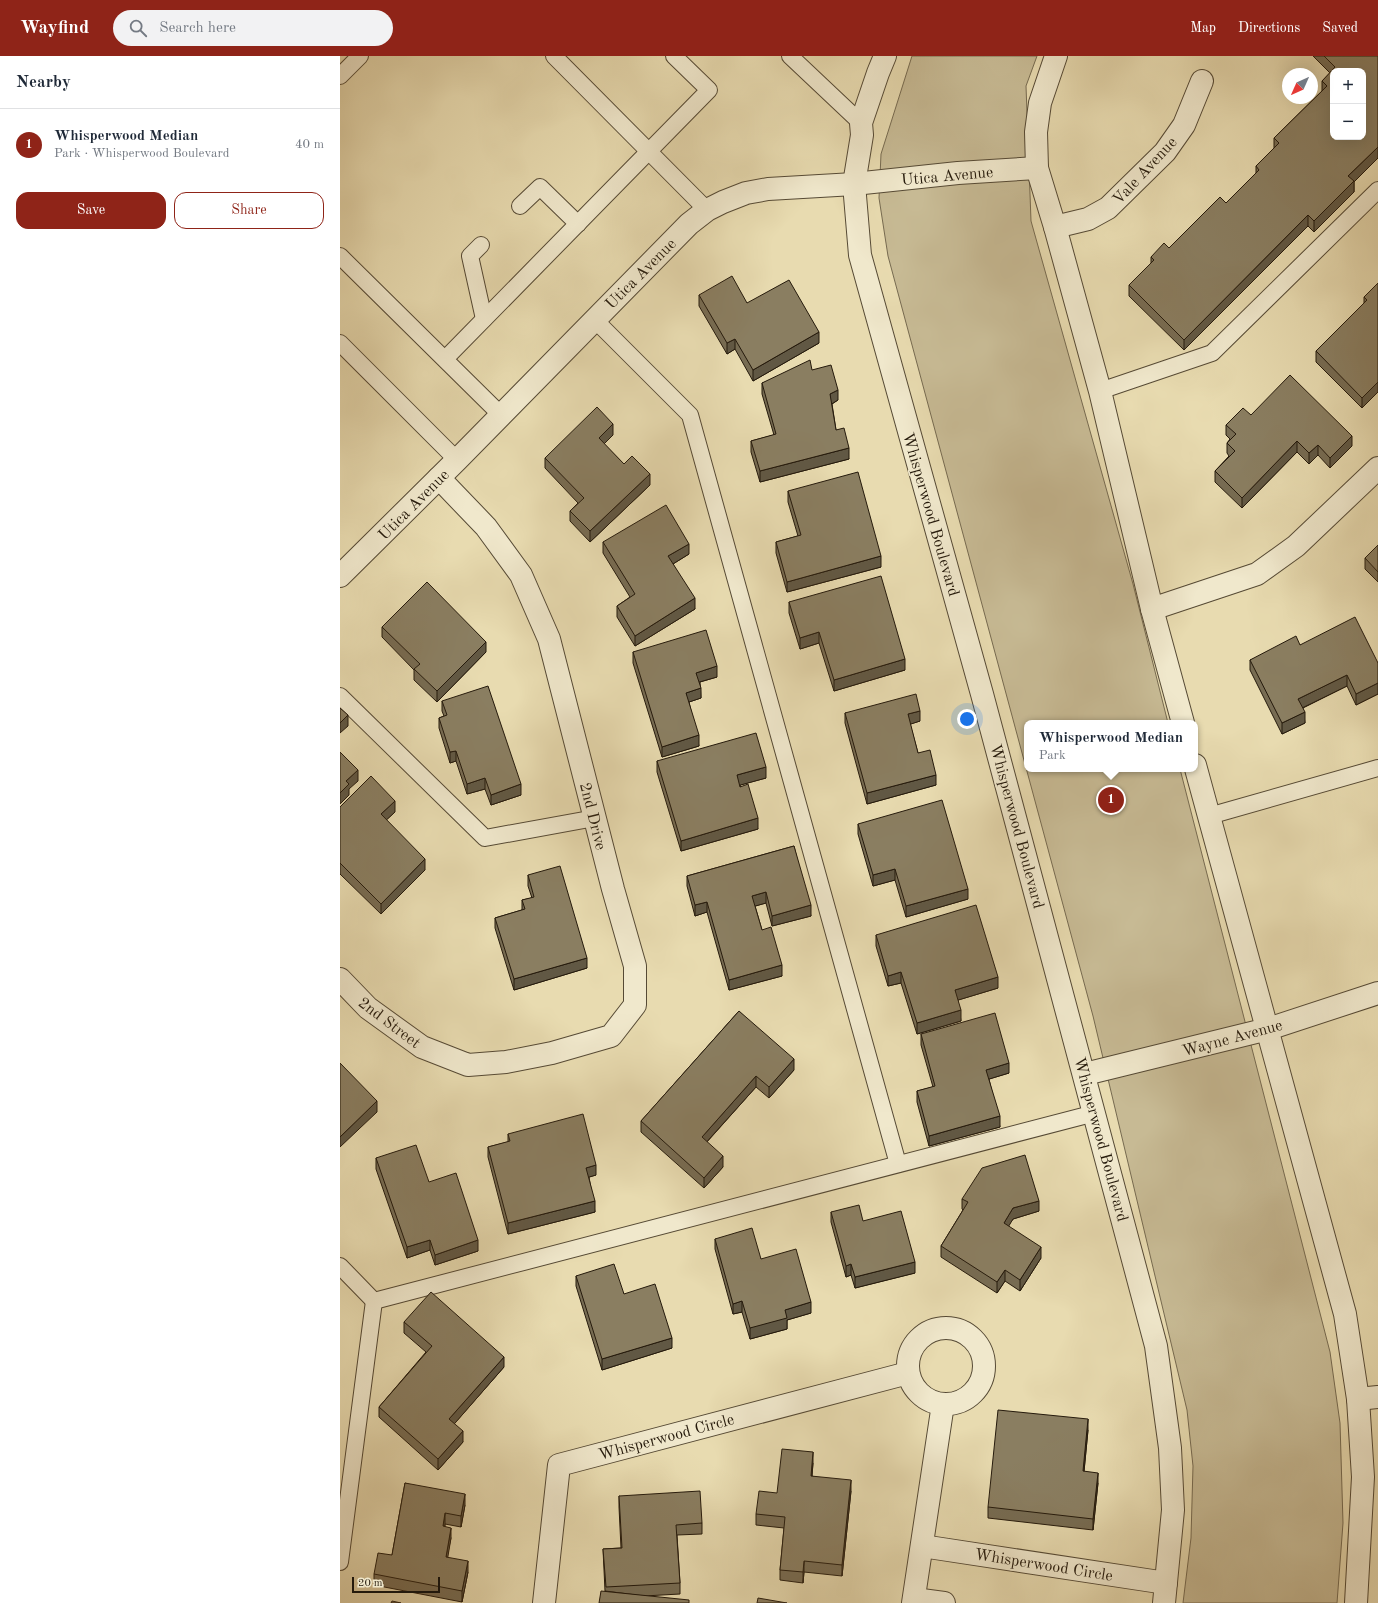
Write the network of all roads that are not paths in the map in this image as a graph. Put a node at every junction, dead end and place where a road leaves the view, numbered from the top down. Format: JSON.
{"nodes":[{"id":1,"x":360,"y":56,"type":"edge"},
{"id":2,"x":554,"y":56,"type":"edge"},
{"id":3,"x":674,"y":56,"type":"edge"},
{"id":4,"x":790,"y":56,"type":"edge"},
{"id":5,"x":886,"y":56,"type":"edge"},
{"id":6,"x":1056,"y":56,"type":"edge"},
{"id":7,"x":340,"y":76,"type":"edge"},
{"id":8,"x":1202,"y":80,"type":"dead end"},
{"id":9,"x":862,"y":123,"type":"junction"},
{"id":10,"x":650,"y":151,"type":"junction"},
{"id":11,"x":1037,"y":168,"type":"junction"},
{"id":12,"x":854,"y":184,"type":"junction"},
{"id":13,"x":1378,"y":190,"type":"edge"},
{"id":14,"x":520,"y":206,"type":"dead end"},
{"id":15,"x":707,"y":210,"type":"junction"},
{"id":16,"x":578,"y":224,"type":"junction"},
{"id":17,"x":1055,"y":227,"type":"junction"},
{"id":18,"x":481,"y":245,"type":"dead end"},
{"id":19,"x":340,"y":256,"type":"edge"},
{"id":20,"x":484,"y":319,"type":"junction"},
{"id":21,"x":594,"y":319,"type":"junction"},
{"id":22,"x":340,"y":343,"type":"edge"},
{"id":23,"x":445,"y":359,"type":"junction"},
{"id":24,"x":1100,"y":391,"type":"junction"},
{"id":25,"x":501,"y":415,"type":"junction"},
{"id":26,"x":457,"y":460,"type":"junction"},
{"id":27,"x":1378,"y":468,"type":"edge"},
{"id":28,"x":439,"y":478,"type":"junction"},
{"id":29,"x":340,"y":576,"type":"edge"},
{"id":30,"x":1152,"y":608,"type":"junction"},
{"id":31,"x":340,"y":696,"type":"edge"},
{"id":32,"x":1183,"y":720,"type":"edge"},
{"id":33,"x":1378,"y":768,"type":"edge"},
{"id":34,"x":1197,"y":772,"type":"edge"},
{"id":35,"x":1209,"y":816,"type":"junction"},
{"id":36,"x":595,"y":818,"type":"junction"},
{"id":37,"x":340,"y":979,"type":"edge"},
{"id":38,"x":1378,"y":993,"type":"edge"},
{"id":39,"x":1268,"y":1029,"type":"junction"},
{"id":40,"x":468,"y":1065,"type":"joint"},
{"id":41,"x":1085,"y":1074,"type":"junction"},
{"id":42,"x":1095,"y":1113,"type":"junction"},
{"id":43,"x":898,"y":1164,"type":"junction"},
{"id":44,"x":340,"y":1266,"type":"edge"},
{"id":45,"x":374,"y":1301,"type":"junction"},
{"id":46,"x":908,"y":1373,"type":"junction"},
{"id":47,"x":1368,"y":1398,"type":"edge"},
{"id":48,"x":943,"y":1404,"type":"junction"},
{"id":49,"x":922,"y":1546,"type":"junction"},
{"id":50,"x":340,"y":1562,"type":"edge"},
{"id":51,"x":1165,"y":1593,"type":"edge"},
{"id":52,"x":914,"y":1601,"type":"edge"},
{"id":53,"x":544,"y":1603,"type":"edge"},
{"id":54,"x":944,"y":1603,"type":"edge"},
{"id":55,"x":1356,"y":1603,"type":"edge"}],
"edges":[{"from":1,"to":7,"type":"lane"},
{"from":2,"to":10,"type":"lane"},
{"from":3,"to":10,"type":"lane"},
{"from":4,"to":9,"type":"lane"},
{"from":5,"to":9,"type":"street","name":"Whisperwood Boulevard"},
{"from":6,"to":11,"type":"street"},
{"from":8,"to":17,"type":"street","name":"Vale Avenue"},
{"from":9,"to":12,"type":"street","name":"Whisperwood Boulevard"},
{"from":10,"to":15,"type":"lane"},
{"from":10,"to":16,"type":"lane"},
{"from":11,"to":12,"type":"street","name":"Utica Avenue"},
{"from":11,"to":17,"type":"street"},
{"from":12,"to":15,"type":"street","name":"Utica Avenue"},
{"from":12,"to":41,"type":"street","name":"Whisperwood Boulevard"},
{"from":13,"to":24,"type":"lane"},
{"from":14,"to":16,"type":"lane"},
{"from":15,"to":21,"type":"street","name":"Utica Avenue"},
{"from":16,"to":20,"type":"lane"},
{"from":17,"to":24,"type":"street"},
{"from":18,"to":20,"type":"lane"},
{"from":19,"to":23,"type":"lane"},
{"from":20,"to":23,"type":"lane"},
{"from":21,"to":25,"type":"street","name":"Utica Avenue"},
{"from":21,"to":43,"type":"lane"},
{"from":22,"to":26,"type":"lane"},
{"from":23,"to":25,"type":"lane"},
{"from":24,"to":30,"type":"street"},
{"from":25,"to":26,"type":"street","name":"Utica Avenue"},
{"from":26,"to":28,"type":"street","name":"Utica Avenue"},
{"from":27,"to":30,"type":"street"},
{"from":28,"to":29,"type":"street","name":"Utica Avenue"},
{"from":28,"to":36,"type":"street","name":"2nd Drive"},
{"from":30,"to":32,"type":"street"},
{"from":31,"to":36,"type":"lane"},
{"from":33,"to":35,"type":"lane"},
{"from":34,"to":35,"type":"street"},
{"from":35,"to":39,"type":"street"},
{"from":36,"to":40,"type":"street","name":"2nd Drive"},
{"from":37,"to":40,"type":"street","name":"2nd Street"},
{"from":38,"to":39,"type":"street","name":"Wayne Avenue"},
{"from":39,"to":41,"type":"street","name":"Wayne Avenue"},
{"from":39,"to":47,"type":"street"},
{"from":41,"to":42,"type":"street","name":"Whisperwood Boulevard"},
{"from":42,"to":43,"type":"lane"},
{"from":42,"to":51,"type":"street","name":"Whisperwood Boulevard"},
{"from":43,"to":45,"type":"lane"},
{"from":44,"to":45,"type":"lane"},
{"from":45,"to":50,"type":"lane"},
{"from":46,"to":48,"type":"street"},
{"from":46,"to":48,"type":"street"},
{"from":46,"to":53,"type":"street","name":"Whisperwood Circle"},
{"from":47,"to":55,"type":"street"},
{"from":48,"to":49,"type":"street"},
{"from":49,"to":51,"type":"street","name":"Whisperwood Circle"},
{"from":49,"to":52,"type":"street"},
{"from":52,"to":54,"type":"street"}]}
